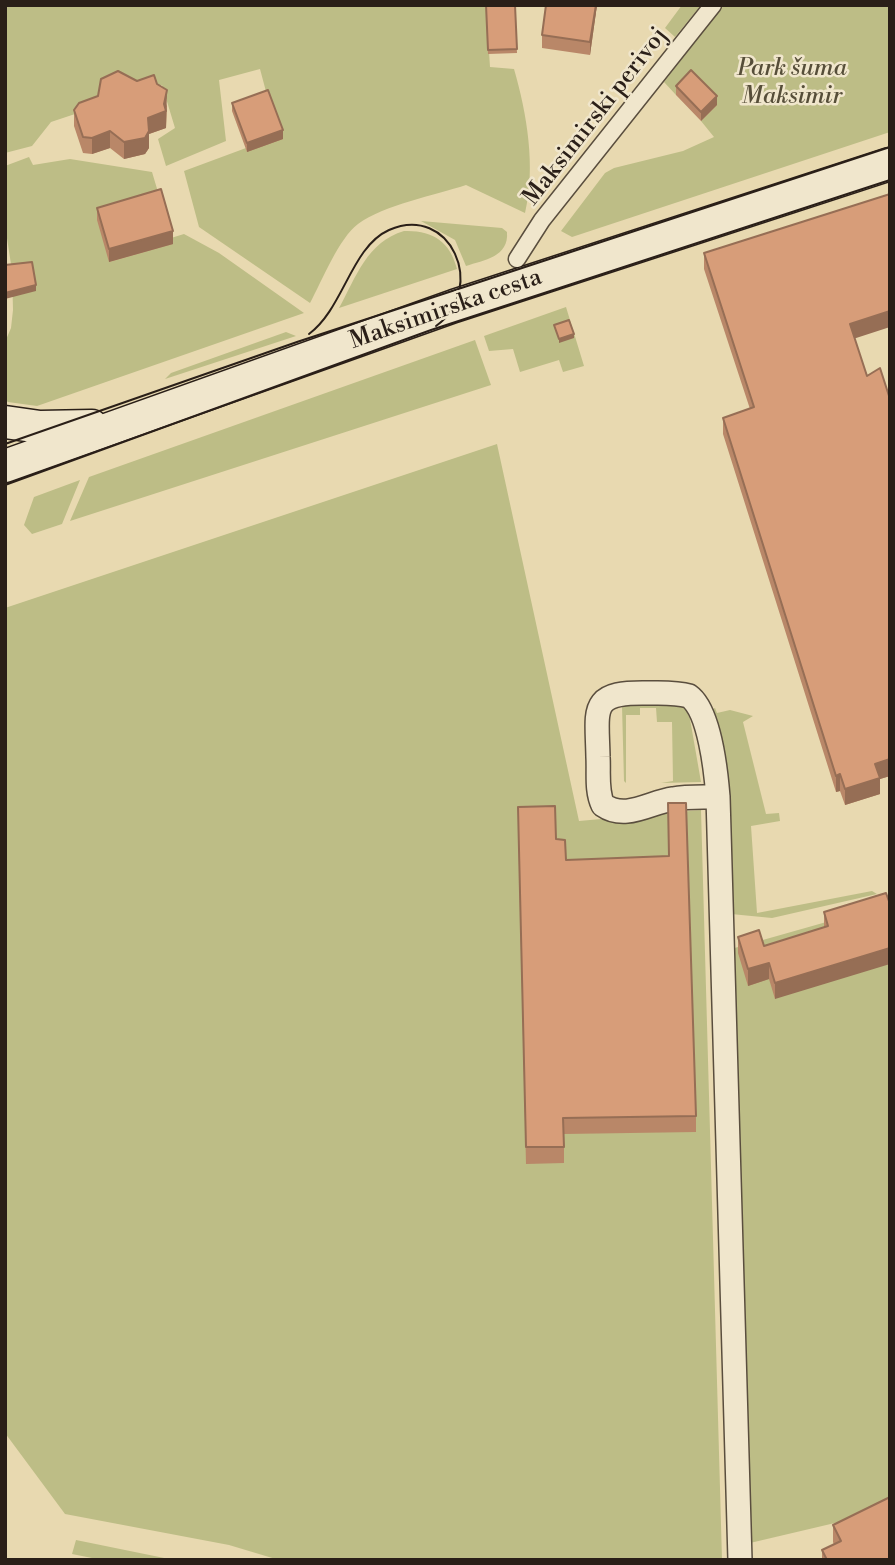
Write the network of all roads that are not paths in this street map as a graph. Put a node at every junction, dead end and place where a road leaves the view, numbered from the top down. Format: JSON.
{"nodes":[{"id":1,"x":713,"y":5,"type":"edge"},
{"id":2,"x":890,"y":164,"type":"edge"},
{"id":3,"x":517,"y":259,"type":"dead end"},
{"id":4,"x":5,"y":422,"type":"edge"},
{"id":5,"x":125,"y":423,"type":"junction"},
{"id":6,"x":5,"y":466,"type":"edge"},
{"id":7,"x":718,"y":797,"type":"junction"},
{"id":8,"x":740,"y":1560,"type":"edge"}],
"edges":[{"from":1,"to":3,"type":"street","name":"Maksimirski perivoj"},
{"from":2,"to":5,"type":"main road","name":"Maksimirska cesta"},
{"from":4,"to":5,"type":"main road"},
{"from":5,"to":6,"type":"main road","name":"Maksimirska cesta"},
{"from":7,"to":7,"type":"street"},
{"from":7,"to":8,"type":"street"}]}
